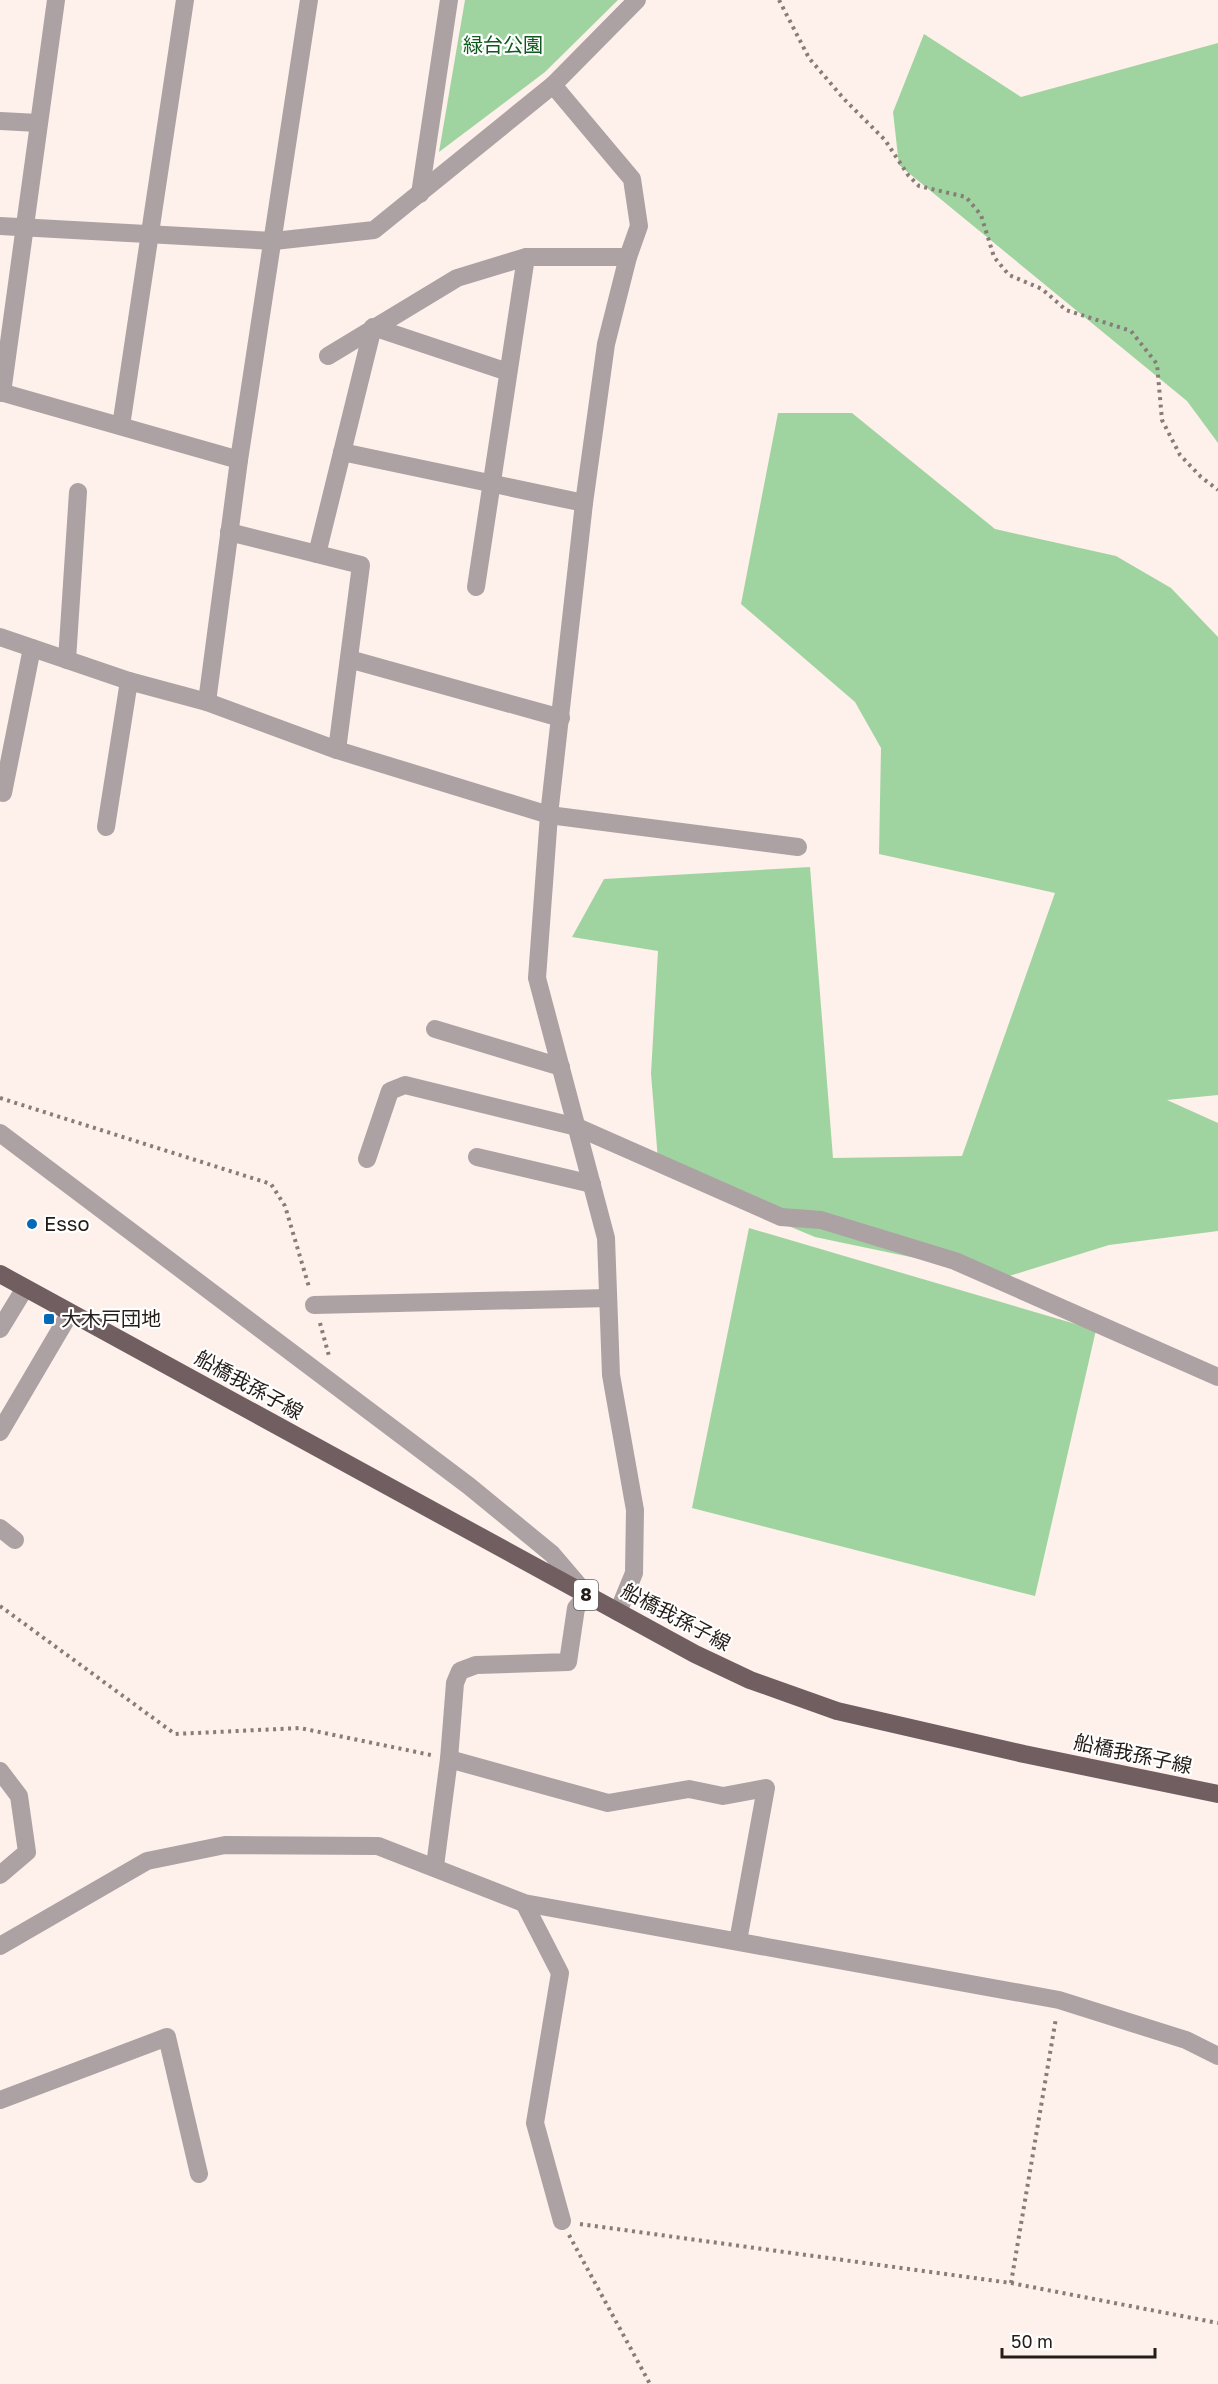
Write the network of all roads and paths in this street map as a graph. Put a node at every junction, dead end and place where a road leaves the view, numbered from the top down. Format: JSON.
{"nodes":[{"id":1,"x":56,"y":0,"type":"edge"},
{"id":2,"x":185,"y":0,"type":"edge"},
{"id":3,"x":309,"y":0,"type":"edge"},
{"id":4,"x":449,"y":0,"type":"edge"},
{"id":5,"x":637,"y":0,"type":"edge"},
{"id":6,"x":778,"y":0,"type":"edge"},
{"id":7,"x":553,"y":85,"type":"junction"},
{"id":8,"x":0,"y":121,"type":"edge"},
{"id":9,"x":38,"y":123,"type":"junction"},
{"id":10,"x":420,"y":194,"type":"junction"},
{"id":11,"x":0,"y":226,"type":"edge"},
{"id":12,"x":26,"y":228,"type":"junction"},
{"id":13,"x":151,"y":234,"type":"junction"},
{"id":14,"x":274,"y":241,"type":"junction"},
{"id":15,"x":526,"y":257,"type":"junction"},
{"id":16,"x":628,"y":257,"type":"junction"},
{"id":17,"x":373,"y":327,"type":"junction"},
{"id":18,"x":328,"y":356,"type":"dead end"},
{"id":19,"x":508,"y":372,"type":"junction"},
{"id":20,"x":1,"y":392,"type":"edge"},
{"id":21,"x":121,"y":426,"type":"junction"},
{"id":22,"x":342,"y":452,"type":"junction"},
{"id":23,"x":239,"y":460,"type":"junction"},
{"id":24,"x":491,"y":485,"type":"junction"},
{"id":25,"x":1218,"y":490,"type":"edge"},
{"id":26,"x":78,"y":492,"type":"dead end"},
{"id":27,"x":584,"y":503,"type":"junction"},
{"id":28,"x":230,"y":532,"type":"junction"},
{"id":29,"x":316,"y":554,"type":"junction"},
{"id":30,"x":476,"y":586,"type":"dead end"},
{"id":31,"x":0,"y":638,"type":"edge"},
{"id":32,"x":32,"y":648,"type":"junction"},
{"id":33,"x":349,"y":659,"type":"junction"},
{"id":34,"x":67,"y":660,"type":"junction"},
{"id":35,"x":129,"y":681,"type":"junction"},
{"id":36,"x":207,"y":702,"type":"junction"},
{"id":37,"x":561,"y":718,"type":"junction"},
{"id":38,"x":337,"y":750,"type":"junction"},
{"id":39,"x":0,"y":792,"type":"edge"},
{"id":40,"x":549,"y":815,"type":"junction"},
{"id":41,"x":106,"y":827,"type":"dead end"},
{"id":42,"x":798,"y":847,"type":"dead end"},
{"id":43,"x":435,"y":1029,"type":"dead end"},
{"id":44,"x":561,"y":1067,"type":"junction"},
{"id":45,"x":0,"y":1098,"type":"edge"},
{"id":46,"x":577,"y":1127,"type":"junction"},
{"id":47,"x":0,"y":1133,"type":"edge"},
{"id":48,"x":477,"y":1157,"type":"dead end"},
{"id":49,"x":367,"y":1159,"type":"dead end"},
{"id":50,"x":592,"y":1184,"type":"junction"},
{"id":51,"x":0,"y":1274,"type":"edge"},
{"id":52,"x":25,"y":1288,"type":"junction"},
{"id":53,"x":608,"y":1298,"type":"junction"},
{"id":54,"x":314,"y":1305,"type":"junction"},
{"id":55,"x":70,"y":1313,"type":"junction"},
{"id":56,"x":0,"y":1329,"type":"edge"},
{"id":57,"x":330,"y":1358,"type":"dead end"},
{"id":58,"x":1218,"y":1377,"type":"edge"},
{"id":59,"x":0,"y":1432,"type":"edge"},
{"id":60,"x":0,"y":1528,"type":"edge"},
{"id":61,"x":15,"y":1540,"type":"dead end"},
{"id":62,"x":587,"y":1595,"type":"junction"},
{"id":63,"x":0,"y":1606,"type":"edge"},
{"id":64,"x":618,"y":1612,"type":"junction"},
{"id":65,"x":449,"y":1759,"type":"junction"},
{"id":66,"x":0,"y":1771,"type":"edge"},
{"id":67,"x":1218,"y":1794,"type":"edge"},
{"id":68,"x":435,"y":1866,"type":"junction"},
{"id":69,"x":0,"y":1875,"type":"edge"},
{"id":70,"x":524,"y":1903,"type":"junction"},
{"id":71,"x":738,"y":1941,"type":"junction"},
{"id":72,"x":0,"y":1946,"type":"edge"},
{"id":73,"x":1059,"y":2000,"type":"junction"},
{"id":74,"x":1218,"y":2056,"type":"edge"},
{"id":75,"x":0,"y":2100,"type":"edge"},
{"id":76,"x":199,"y":2174,"type":"dead end"},
{"id":77,"x":562,"y":2221,"type":"junction"},
{"id":78,"x":1011,"y":2283,"type":"junction"},
{"id":79,"x":1218,"y":2323,"type":"edge"},
{"id":80,"x":650,"y":2384,"type":"edge"}],
"edges":[{"from":1,"to":9,"type":"street"},
{"from":2,"to":13,"type":"street"},
{"from":3,"to":14,"type":"street"},
{"from":4,"to":10,"type":"street"},
{"from":5,"to":7,"type":"street"},
{"from":6,"to":25,"type":"path"},
{"from":7,"to":10,"type":"street"},
{"from":7,"to":16,"type":"street"},
{"from":8,"to":9,"type":"street"},
{"from":9,"to":12,"type":"street"},
{"from":10,"to":14,"type":"street"},
{"from":11,"to":12,"type":"street"},
{"from":12,"to":13,"type":"street"},
{"from":12,"to":20,"type":"street"},
{"from":13,"to":14,"type":"street"},
{"from":13,"to":21,"type":"street"},
{"from":14,"to":23,"type":"street"},
{"from":15,"to":16,"type":"street"},
{"from":15,"to":17,"type":"street"},
{"from":15,"to":19,"type":"street"},
{"from":16,"to":27,"type":"street"},
{"from":17,"to":18,"type":"street"},
{"from":17,"to":19,"type":"street"},
{"from":17,"to":22,"type":"street"},
{"from":19,"to":24,"type":"street"},
{"from":20,"to":21,"type":"street"},
{"from":21,"to":23,"type":"street"},
{"from":22,"to":24,"type":"street"},
{"from":22,"to":29,"type":"street"},
{"from":23,"to":28,"type":"street"},
{"from":24,"to":27,"type":"street"},
{"from":24,"to":30,"type":"street"},
{"from":26,"to":34,"type":"street"},
{"from":27,"to":37,"type":"street"},
{"from":28,"to":29,"type":"street"},
{"from":28,"to":36,"type":"street"},
{"from":29,"to":33,"type":"street"},
{"from":31,"to":32,"type":"street"},
{"from":32,"to":34,"type":"street"},
{"from":32,"to":39,"type":"street"},
{"from":33,"to":37,"type":"street"},
{"from":33,"to":38,"type":"street"},
{"from":34,"to":35,"type":"street"},
{"from":35,"to":36,"type":"street"},
{"from":35,"to":41,"type":"street"},
{"from":36,"to":38,"type":"street"},
{"from":37,"to":40,"type":"street"},
{"from":38,"to":40,"type":"street"},
{"from":40,"to":42,"type":"street"},
{"from":40,"to":44,"type":"street"},
{"from":43,"to":44,"type":"street"},
{"from":44,"to":46,"type":"street"},
{"from":45,"to":54,"type":"path"},
{"from":46,"to":49,"type":"street"},
{"from":46,"to":50,"type":"street"},
{"from":46,"to":58,"type":"street"},
{"from":47,"to":62,"type":"street"},
{"from":48,"to":50,"type":"street"},
{"from":50,"to":53,"type":"street"},
{"from":51,"to":52,"type":"main road","name":"船橋我孫子線","number":"8"},
{"from":52,"to":55,"type":"main road","name":"船橋我孫子線","number":"8"},
{"from":52,"to":56,"type":"street"},
{"from":53,"to":54,"type":"street"},
{"from":53,"to":64,"type":"street"},
{"from":54,"to":57,"type":"path"},
{"from":55,"to":59,"type":"street"},
{"from":55,"to":62,"type":"main road","name":"船橋我孫子線","number":"8"},
{"from":60,"to":61,"type":"street"},
{"from":62,"to":64,"type":"main road","name":"船橋我孫子線","number":"8"},
{"from":62,"to":65,"type":"street"},
{"from":63,"to":65,"type":"path"},
{"from":64,"to":67,"type":"main road","name":"船橋我孫子線","number":"8"},
{"from":65,"to":68,"type":"street"},
{"from":65,"to":71,"type":"street"},
{"from":66,"to":69,"type":"street"},
{"from":68,"to":70,"type":"street"},
{"from":68,"to":72,"type":"street"},
{"from":70,"to":71,"type":"street"},
{"from":70,"to":77,"type":"street"},
{"from":71,"to":73,"type":"street"},
{"from":73,"to":74,"type":"street"},
{"from":73,"to":78,"type":"path"},
{"from":75,"to":76,"type":"street"},
{"from":77,"to":78,"type":"path"},
{"from":77,"to":80,"type":"path"},
{"from":78,"to":79,"type":"path"}]}
